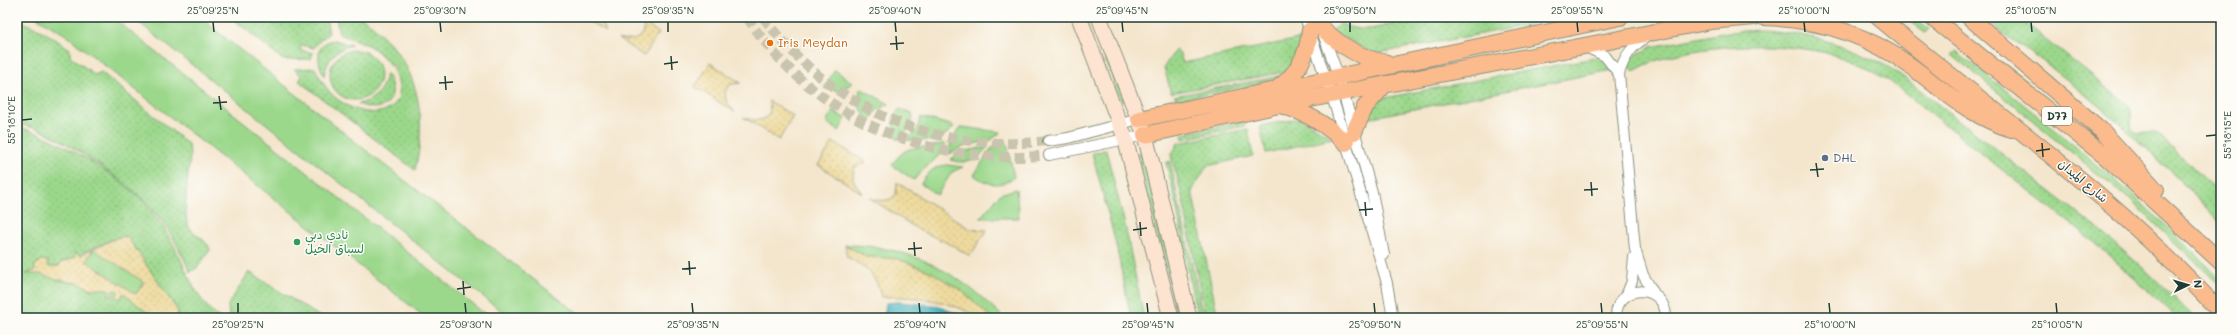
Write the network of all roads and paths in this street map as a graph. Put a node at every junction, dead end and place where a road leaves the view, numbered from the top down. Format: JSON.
{"nodes":[{"id":1,"x":1079,"y":17,"type":"edge"},
{"id":2,"x":1099,"y":17,"type":"edge"},
{"id":3,"x":1618,"y":17,"type":"edge"},
{"id":4,"x":1754,"y":17,"type":"edge"},
{"id":5,"x":1764,"y":17,"type":"edge"},
{"id":6,"x":1878,"y":17,"type":"edge"},
{"id":7,"x":1931,"y":17,"type":"edge"},
{"id":8,"x":1969,"y":17,"type":"edge"},
{"id":9,"x":1313,"y":23,"type":"edge"},
{"id":10,"x":1655,"y":32,"type":"junction"},
{"id":11,"x":1584,"y":46,"type":"junction"},
{"id":12,"x":1390,"y":64,"type":"junction"},
{"id":13,"x":1619,"y":74,"type":"junction"},
{"id":14,"x":1332,"y":77,"type":"junction"},
{"id":15,"x":1385,"y":84,"type":"junction"},
{"id":16,"x":1278,"y":88,"type":"junction"},
{"id":17,"x":1337,"y":94,"type":"junction"},
{"id":18,"x":1279,"y":105,"type":"junction"},
{"id":19,"x":1139,"y":118,"type":"junction"},
{"id":20,"x":1123,"y":131,"type":"junction"},
{"id":21,"x":2022,"y":132,"type":"junction"},
{"id":22,"x":1145,"y":135,"type":"junction"},
{"id":23,"x":1350,"y":138,"type":"junction"},
{"id":24,"x":1048,"y":141,"type":"tunnel mouth"},
{"id":25,"x":1049,"y":155,"type":"tunnel mouth"},
{"id":26,"x":2178,"y":221,"type":"junction"},
{"id":27,"x":1636,"y":249,"type":"junction"},
{"id":28,"x":2221,"y":262,"type":"edge"},
{"id":29,"x":1655,"y":295,"type":"junction"},
{"id":30,"x":1626,"y":296,"type":"junction"},
{"id":31,"x":2221,"y":313,"type":"edge"},
{"id":32,"x":1171,"y":318,"type":"edge"},
{"id":33,"x":1189,"y":318,"type":"edge"},
{"id":34,"x":1393,"y":318,"type":"edge"},
{"id":35,"x":1616,"y":318,"type":"edge"},
{"id":36,"x":1666,"y":318,"type":"edge"}],
"edges":[{"from":1,"to":20,"type":"street"},
{"from":2,"to":19,"type":"street"},
{"from":3,"to":12,"type":"main road"},
{"from":4,"to":10,"type":"main road"},
{"from":5,"to":21,"type":"main road"},
{"from":6,"to":21,"type":"main road","name":"شارع الميدان","number":"D77"},
{"from":7,"to":26,"type":"main road","number":"D77"},
{"from":8,"to":26,"type":"main road"},
{"from":9,"to":12,"type":"main road"},
{"from":9,"to":14,"type":"street"},
{"from":9,"to":16,"type":"main road"},
{"from":10,"to":11,"type":"main road"},
{"from":10,"to":13,"type":"street"},
{"from":11,"to":13,"type":"street"},
{"from":11,"to":15,"type":"main road"},
{"from":12,"to":14,"type":"main road"},
{"from":13,"to":27,"type":"street"},
{"from":14,"to":16,"type":"main road"},
{"from":14,"to":17,"type":"street"},
{"from":15,"to":17,"type":"main road"},
{"from":15,"to":23,"type":"main road"},
{"from":16,"to":19,"type":"main road"},
{"from":17,"to":18,"type":"main road"},
{"from":17,"to":23,"type":"street"},
{"from":18,"to":22,"type":"main road"},
{"from":18,"to":23,"type":"main road"},
{"from":19,"to":20,"type":"street"},
{"from":19,"to":22,"type":"street"},
{"from":20,"to":22,"type":"street"},
{"from":20,"to":24,"type":"street"},
{"from":20,"to":25,"type":"street"},
{"from":20,"to":32,"type":"street"},
{"from":21,"to":31,"type":"main road","name":"شارع الميدان","number":"D77"},
{"from":22,"to":33,"type":"street"},
{"from":23,"to":34,"type":"street"},
{"from":26,"to":28,"type":"main road","number":"D77"},
{"from":27,"to":29,"type":"street"},
{"from":27,"to":30,"type":"street"},
{"from":29,"to":30,"type":"street"},
{"from":29,"to":36,"type":"street"},
{"from":30,"to":35,"type":"street"}]}
